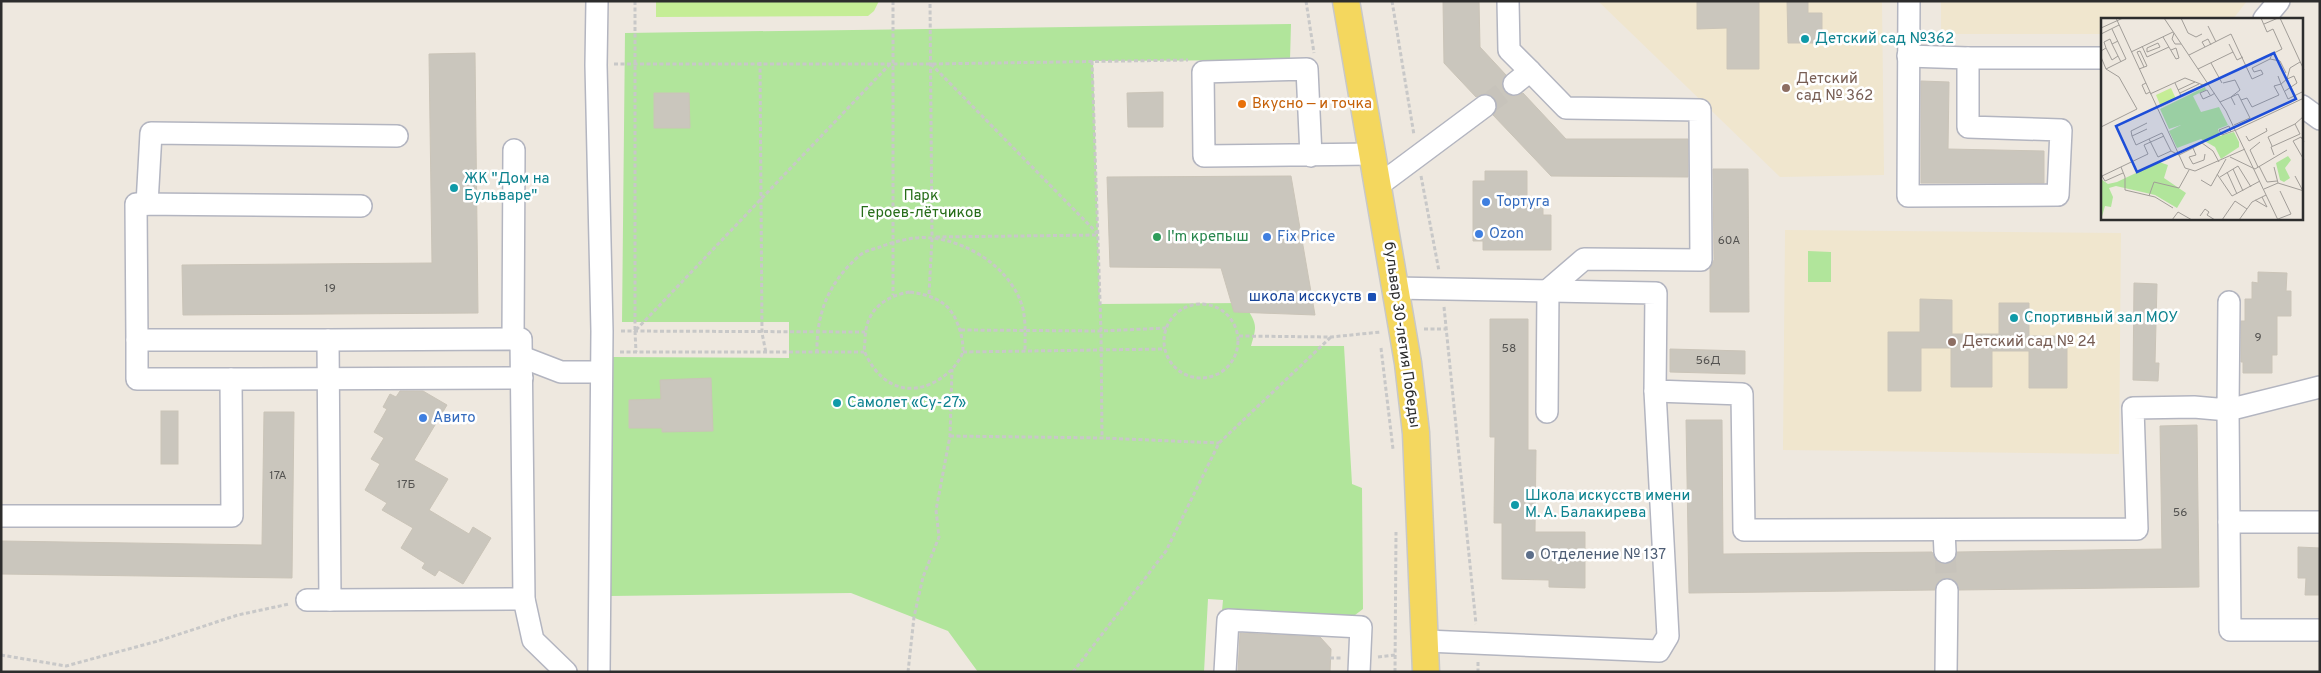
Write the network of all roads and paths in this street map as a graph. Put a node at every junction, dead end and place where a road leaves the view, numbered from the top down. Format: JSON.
{"nodes":[{"id":1,"x":597,"y":1,"type":"edge"},
{"id":2,"x":635,"y":1,"type":"edge"},
{"id":3,"x":893,"y":1,"type":"edge"},
{"id":4,"x":930,"y":1,"type":"edge"},
{"id":5,"x":1346,"y":1,"type":"edge"},
{"id":6,"x":1508,"y":1,"type":"edge"},
{"id":7,"x":1909,"y":1,"type":"edge"},
{"id":8,"x":2279,"y":1,"type":"edge"},
{"id":9,"x":2265,"y":18,"type":"edge"},
{"id":10,"x":1908,"y":56,"type":"junction"},
{"id":11,"x":1968,"y":58,"type":"junction"},
{"id":12,"x":2101,"y":58,"type":"edge"},
{"id":13,"x":1191,"y":60,"type":"dead end"},
{"id":14,"x":1092,"y":61,"type":"junction"},
{"id":15,"x":636,"y":62,"type":"junction"},
{"id":16,"x":760,"y":62,"type":"junction"},
{"id":17,"x":891,"y":63,"type":"junction"},
{"id":18,"x":931,"y":64,"type":"junction"},
{"id":19,"x":596,"y":65,"type":"junction"},
{"id":20,"x":1485,"y":106,"type":"tunnel mouth"},
{"id":21,"x":2304,"y":107,"type":"edge"},
{"id":22,"x":2320,"y":119,"type":"edge"},
{"id":23,"x":397,"y":136,"type":"dead end"},
{"id":24,"x":514,"y":150,"type":"dead end"},
{"id":25,"x":1374,"y":154,"type":"junction"},
{"id":26,"x":1311,"y":156,"type":"junction"},
{"id":27,"x":1379,"y":185,"type":"junction"},
{"id":28,"x":763,"y":199,"type":"junction"},
{"id":29,"x":147,"y":204,"type":"junction"},
{"id":30,"x":361,"y":206,"type":"dead end"},
{"id":31,"x":1098,"y":235,"type":"junction"},
{"id":32,"x":932,"y":238,"type":"junction"},
{"id":33,"x":894,"y":241,"type":"junction"},
{"id":34,"x":1396,"y":288,"type":"junction"},
{"id":35,"x":1548,"y":290,"type":"junction"},
{"id":36,"x":929,"y":294,"type":"junction"},
{"id":37,"x":893,"y":295,"type":"junction"},
{"id":38,"x":2229,"y":302,"type":"dead end"},
{"id":39,"x":1166,"y":328,"type":"junction"},
{"id":40,"x":1446,"y":329,"type":"dead end"},
{"id":41,"x":961,"y":330,"type":"junction"},
{"id":42,"x":635,"y":331,"type":"junction"},
{"id":43,"x":816,"y":331,"type":"junction"},
{"id":44,"x":1026,"y":331,"type":"junction"},
{"id":45,"x":1101,"y":331,"type":"junction"},
{"id":46,"x":865,"y":332,"type":"junction"},
{"id":47,"x":762,"y":333,"type":"junction"},
{"id":48,"x":1239,"y":336,"type":"junction"},
{"id":49,"x":1331,"y":337,"type":"junction"},
{"id":50,"x":137,"y":340,"type":"junction"},
{"id":51,"x":328,"y":340,"type":"junction"},
{"id":52,"x":518,"y":348,"type":"junction"},
{"id":53,"x":1164,"y":349,"type":"junction"},
{"id":54,"x":1101,"y":350,"type":"junction"},
{"id":55,"x":602,"y":351,"type":"junction"},
{"id":56,"x":1025,"y":351,"type":"junction"},
{"id":57,"x":636,"y":352,"type":"junction"},
{"id":58,"x":864,"y":352,"type":"junction"},
{"id":59,"x":963,"y":352,"type":"junction"},
{"id":60,"x":766,"y":353,"type":"junction"},
{"id":61,"x":817,"y":353,"type":"junction"},
{"id":62,"x":952,"y":369,"type":"junction"},
{"id":63,"x":522,"y":378,"type":"junction"},
{"id":64,"x":231,"y":379,"type":"junction"},
{"id":65,"x":329,"y":379,"type":"junction"},
{"id":66,"x":2320,"y":387,"type":"edge"},
{"id":67,"x":1655,"y":391,"type":"junction"},
{"id":68,"x":2228,"y":410,"type":"junction"},
{"id":69,"x":1547,"y":412,"type":"dead end"},
{"id":70,"x":950,"y":436,"type":"junction"},
{"id":71,"x":1102,"y":438,"type":"junction"},
{"id":72,"x":1219,"y":443,"type":"junction"},
{"id":73,"x":1394,"y":456,"type":"dead end"},
{"id":74,"x":1,"y":516,"type":"edge"},
{"id":75,"x":1397,"y":522,"type":"dead end"},
{"id":76,"x":2229,"y":522,"type":"junction"},
{"id":77,"x":2320,"y":522,"type":"edge"},
{"id":78,"x":1944,"y":530,"type":"junction"},
{"id":79,"x":1945,"y":552,"type":"tunnel mouth"},
{"id":80,"x":1947,"y":590,"type":"tunnel mouth"},
{"id":81,"x":524,"y":599,"type":"junction"},
{"id":82,"x":307,"y":600,"type":"joint"},
{"id":83,"x":330,"y":600,"type":"junction"},
{"id":84,"x":2320,"y":630,"type":"edge"},
{"id":85,"x":1426,"y":641,"type":"junction"},
{"id":86,"x":1478,"y":643,"type":"junction"},
{"id":87,"x":1,"y":655,"type":"edge"},
{"id":88,"x":566,"y":672,"type":"edge"},
{"id":89,"x":598,"y":672,"type":"edge"},
{"id":90,"x":908,"y":672,"type":"edge"},
{"id":91,"x":1073,"y":672,"type":"edge"},
{"id":92,"x":1225,"y":672,"type":"edge"},
{"id":93,"x":1359,"y":672,"type":"edge"},
{"id":94,"x":1395,"y":672,"type":"edge"},
{"id":95,"x":1426,"y":672,"type":"edge"},
{"id":96,"x":1478,"y":672,"type":"edge"},
{"id":97,"x":1946,"y":672,"type":"edge"}],
"edges":[{"from":1,"to":19,"type":"street"},
{"from":2,"to":15,"type":"path"},
{"from":3,"to":17,"type":"path"},
{"from":4,"to":18,"type":"path"},
{"from":5,"to":25,"type":"main road","name":"бульвар 30-летия Победы"},
{"from":6,"to":35,"type":"street"},
{"from":7,"to":10,"type":"street"},
{"from":8,"to":9,"type":"street"},
{"from":10,"to":11,"type":"street"},
{"from":10,"to":11,"type":"street"},
{"from":11,"to":12,"type":"street"},
{"from":13,"to":14,"type":"path"},
{"from":14,"to":18,"type":"path"},
{"from":14,"to":31,"type":"path"},
{"from":15,"to":16,"type":"path"},
{"from":15,"to":19,"type":"path"},
{"from":15,"to":42,"type":"path"},
{"from":16,"to":17,"type":"path"},
{"from":16,"to":28,"type":"path"},
{"from":17,"to":18,"type":"path"},
{"from":17,"to":28,"type":"path"},
{"from":17,"to":33,"type":"path"},
{"from":18,"to":31,"type":"path"},
{"from":18,"to":32,"type":"path"},
{"from":19,"to":55,"type":"street"},
{"from":20,"to":27,"type":"street"},
{"from":21,"to":22,"type":"street"},
{"from":23,"to":29,"type":"street"},
{"from":24,"to":52,"type":"street"},
{"from":25,"to":26,"type":"street"},
{"from":25,"to":27,"type":"main road","name":"бульвар 30-летия Победы"},
{"from":26,"to":26,"type":"street"},
{"from":27,"to":34,"type":"main road","name":"бульвар 30-летия Победы"},
{"from":28,"to":42,"type":"path"},
{"from":28,"to":47,"type":"path"},
{"from":29,"to":30,"type":"street"},
{"from":29,"to":50,"type":"street"},
{"from":31,"to":32,"type":"path"},
{"from":31,"to":45,"type":"path"},
{"from":32,"to":33,"type":"path"},
{"from":32,"to":36,"type":"path"},
{"from":32,"to":44,"type":"path"},
{"from":33,"to":37,"type":"path"},
{"from":33,"to":43,"type":"path"},
{"from":34,"to":35,"type":"street"},
{"from":34,"to":85,"type":"main road","name":"бульвар 30-летия Победы"},
{"from":35,"to":67,"type":"street"},
{"from":35,"to":69,"type":"street"},
{"from":36,"to":37,"type":"path"},
{"from":36,"to":41,"type":"path"},
{"from":37,"to":46,"type":"path"},
{"from":38,"to":68,"type":"street"},
{"from":39,"to":45,"type":"path"},
{"from":39,"to":48,"type":"path"},
{"from":39,"to":53,"type":"path"},
{"from":40,"to":86,"type":"path"},
{"from":41,"to":44,"type":"path"},
{"from":41,"to":59,"type":"path"},
{"from":42,"to":47,"type":"path"},
{"from":42,"to":55,"type":"path"},
{"from":42,"to":57,"type":"path"},
{"from":43,"to":46,"type":"path"},
{"from":43,"to":47,"type":"path"},
{"from":43,"to":61,"type":"path"},
{"from":44,"to":45,"type":"path"},
{"from":44,"to":56,"type":"path"},
{"from":45,"to":54,"type":"path"},
{"from":46,"to":58,"type":"path"},
{"from":47,"to":60,"type":"path"},
{"from":48,"to":49,"type":"path"},
{"from":48,"to":53,"type":"path"},
{"from":49,"to":72,"type":"path"},
{"from":49,"to":73,"type":"path"},
{"from":50,"to":51,"type":"street"},
{"from":50,"to":64,"type":"street"},
{"from":51,"to":52,"type":"street"},
{"from":51,"to":65,"type":"street"},
{"from":52,"to":55,"type":"street"},
{"from":52,"to":63,"type":"street"},
{"from":53,"to":54,"type":"path"},
{"from":54,"to":56,"type":"path"},
{"from":54,"to":71,"type":"path"},
{"from":55,"to":57,"type":"path"},
{"from":55,"to":89,"type":"street"},
{"from":56,"to":59,"type":"path"},
{"from":57,"to":60,"type":"path"},
{"from":58,"to":61,"type":"path"},
{"from":58,"to":62,"type":"path"},
{"from":59,"to":62,"type":"path"},
{"from":60,"to":61,"type":"path"},
{"from":62,"to":70,"type":"path"},
{"from":63,"to":65,"type":"street"},
{"from":63,"to":81,"type":"street"},
{"from":64,"to":65,"type":"street"},
{"from":64,"to":74,"type":"street"},
{"from":65,"to":83,"type":"street"},
{"from":66,"to":68,"type":"street"},
{"from":67,"to":78,"type":"street"},
{"from":67,"to":86,"type":"street"},
{"from":68,"to":76,"type":"street"},
{"from":68,"to":78,"type":"street"},
{"from":70,"to":71,"type":"path"},
{"from":70,"to":90,"type":"path"},
{"from":71,"to":72,"type":"path"},
{"from":72,"to":91,"type":"path"},
{"from":75,"to":94,"type":"path"},
{"from":76,"to":77,"type":"street"},
{"from":76,"to":84,"type":"street"},
{"from":78,"to":79,"type":"street"},
{"from":80,"to":97,"type":"street"},
{"from":81,"to":83,"type":"street"},
{"from":81,"to":88,"type":"street"},
{"from":82,"to":83,"type":"street"},
{"from":82,"to":87,"type":"path"},
{"from":85,"to":86,"type":"street"},
{"from":85,"to":95,"type":"main road","name":"бульвар 30-летия Победы"},
{"from":86,"to":96,"type":"path"},
{"from":92,"to":93,"type":"street"}]}
